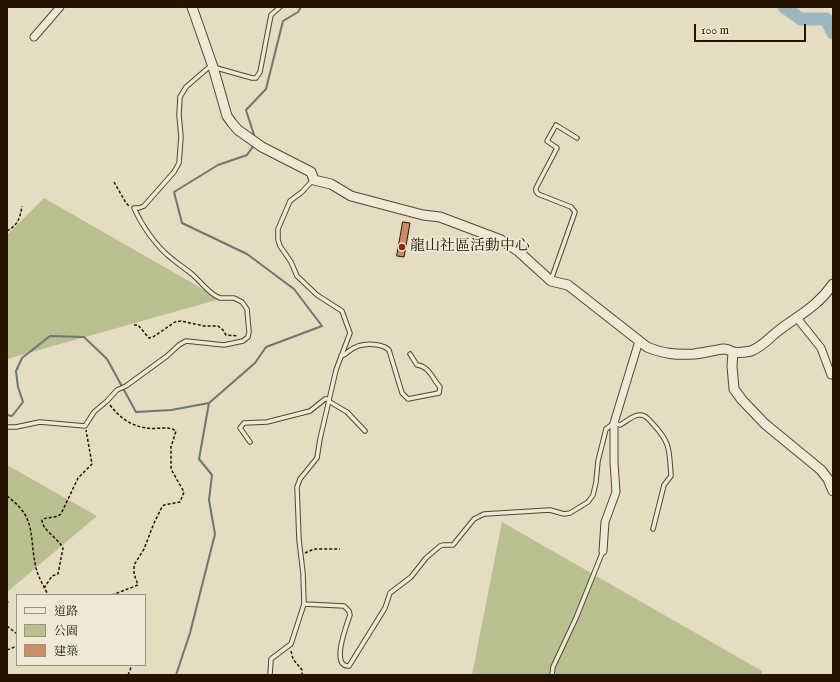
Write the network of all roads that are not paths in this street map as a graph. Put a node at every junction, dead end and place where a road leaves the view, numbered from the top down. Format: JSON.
{"nodes":[{"id":1,"x":60,"y":7,"type":"edge"},
{"id":2,"x":192,"y":7,"type":"edge"},
{"id":3,"x":280,"y":7,"type":"edge"},
{"id":4,"x":34,"y":37,"type":"dead end"},
{"id":5,"x":213,"y":67,"type":"junction"},
{"id":6,"x":577,"y":138,"type":"dead end"},
{"id":7,"x":314,"y":180,"type":"junction"},
{"id":8,"x":551,"y":281,"type":"junction"},
{"id":9,"x":833,"y":284,"type":"edge"},
{"id":10,"x":830,"y":294,"type":"edge"},
{"id":11,"x":797,"y":318,"type":"junction"},
{"id":12,"x":639,"y":340,"type":"junction"},
{"id":13,"x":733,"y":352,"type":"junction"},
{"id":14,"x":410,"y":354,"type":"dead end"},
{"id":15,"x":341,"y":356,"type":"junction"},
{"id":16,"x":831,"y":375,"type":"dead end"},
{"id":17,"x":329,"y":400,"type":"junction"},
{"id":18,"x":614,"y":423,"type":"junction"},
{"id":19,"x":7,"y":427,"type":"edge"},
{"id":20,"x":365,"y":432,"type":"dead end"},
{"id":21,"x":250,"y":442,"type":"dead end"},
{"id":22,"x":833,"y":491,"type":"edge"},
{"id":23,"x":653,"y":529,"type":"dead end"},
{"id":24,"x":603,"y":550,"type":"joint"},
{"id":25,"x":304,"y":604,"type":"junction"},
{"id":26,"x":270,"y":675,"type":"edge"},
{"id":27,"x":552,"y":675,"type":"edge"}],
"edges":[{"from":1,"to":4,"type":"street"},
{"from":2,"to":5,"type":"street"},
{"from":3,"to":5,"type":"lane"},
{"from":5,"to":7,"type":"street"},
{"from":5,"to":19,"type":"lane"},
{"from":6,"to":8,"type":"lane"},
{"from":7,"to":8,"type":"street"},
{"from":7,"to":15,"type":"lane"},
{"from":8,"to":12,"type":"street"},
{"from":9,"to":10,"type":"street"},
{"from":10,"to":11,"type":"street"},
{"from":11,"to":13,"type":"street"},
{"from":11,"to":16,"type":"street"},
{"from":12,"to":13,"type":"street"},
{"from":12,"to":18,"type":"street"},
{"from":13,"to":22,"type":"street"},
{"from":14,"to":15,"type":"lane"},
{"from":15,"to":17,"type":"lane"},
{"from":17,"to":20,"type":"lane"},
{"from":17,"to":21,"type":"lane"},
{"from":17,"to":25,"type":"lane"},
{"from":18,"to":23,"type":"lane"},
{"from":18,"to":24,"type":"street"},
{"from":18,"to":25,"type":"lane"},
{"from":24,"to":27,"type":"lane"},
{"from":25,"to":26,"type":"lane"}]}
